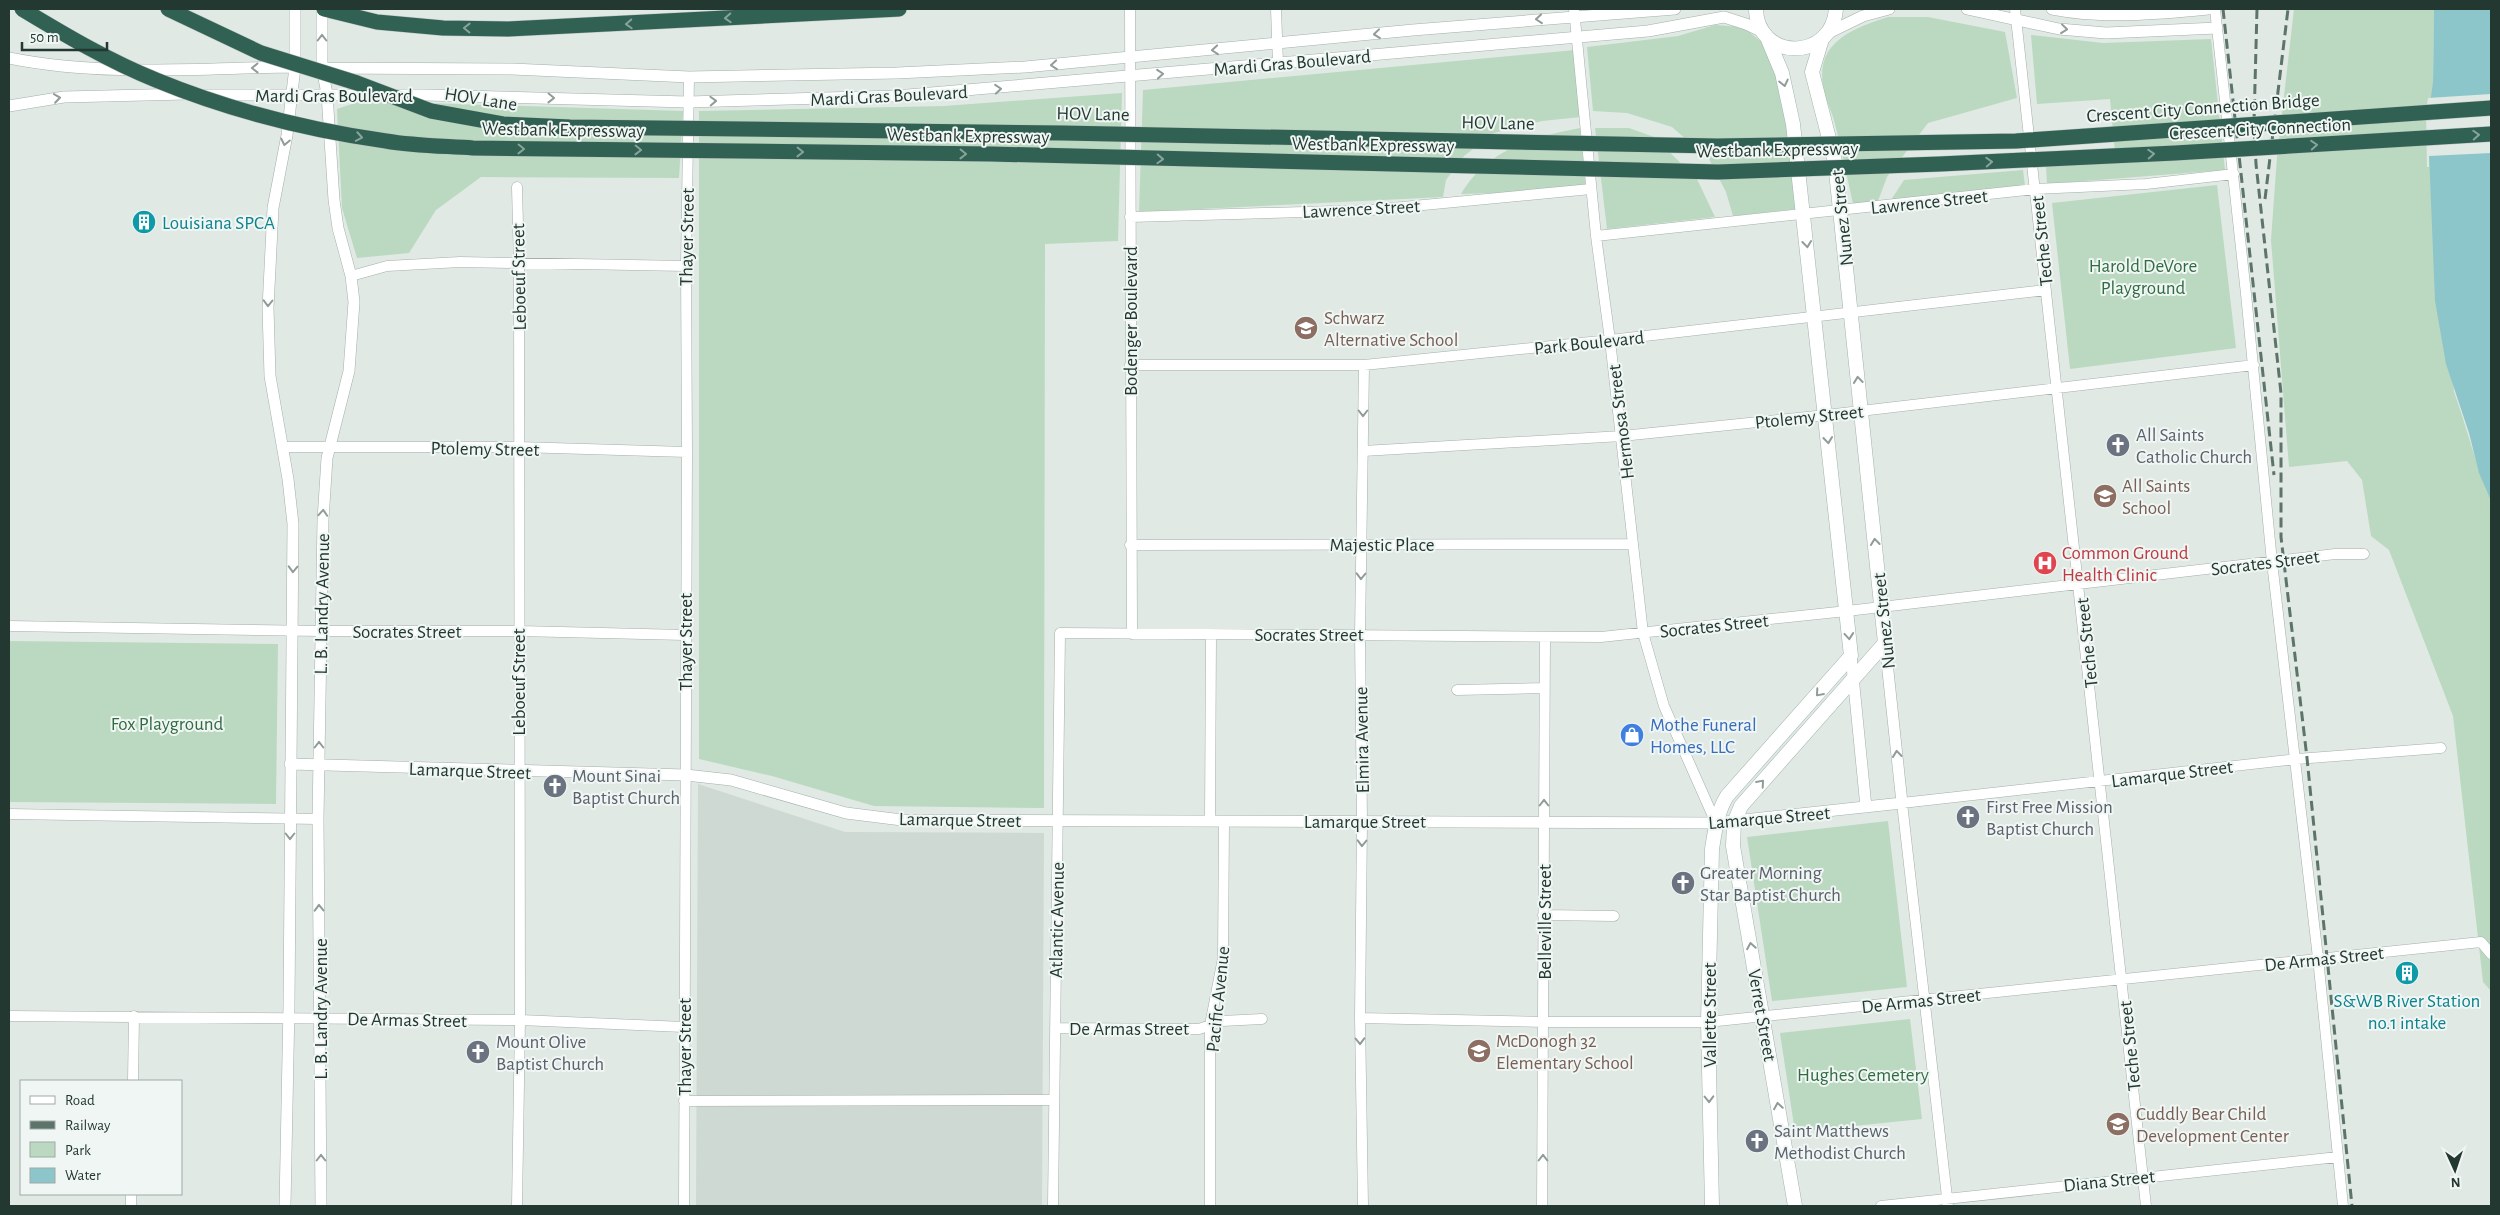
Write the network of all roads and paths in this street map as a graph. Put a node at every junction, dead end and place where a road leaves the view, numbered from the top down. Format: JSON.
{"nodes":[{"id":1,"x":22,"y":9,"type":"edge"},
{"id":2,"x":168,"y":9,"type":"edge"},
{"id":3,"x":295,"y":9,"type":"edge"},
{"id":4,"x":323,"y":9,"type":"edge"},
{"id":5,"x":899,"y":9,"type":"edge"},
{"id":6,"x":1130,"y":9,"type":"edge"},
{"id":7,"x":1276,"y":9,"type":"edge"},
{"id":8,"x":1675,"y":9,"type":"edge"},
{"id":9,"x":1756,"y":9,"type":"edge"},
{"id":10,"x":1836,"y":9,"type":"edge"},
{"id":11,"x":1889,"y":9,"type":"edge"},
{"id":12,"x":1967,"y":9,"type":"edge"},
{"id":13,"x":2015,"y":9,"type":"edge"},
{"id":14,"x":2052,"y":9,"type":"edge"},
{"id":15,"x":2208,"y":9,"type":"edge"},
{"id":16,"x":2215,"y":9,"type":"edge"},
{"id":17,"x":1574,"y":12,"type":"edge"},
{"id":18,"x":2016,"y":21,"type":"junction"},
{"id":19,"x":2217,"y":28,"type":"junction"},
{"id":20,"x":1577,"y":35,"type":"junction"},
{"id":21,"x":1765,"y":35,"type":"junction"},
{"id":22,"x":1824,"y":37,"type":"junction"},
{"id":23,"x":1276,"y":44,"type":"junction"},
{"id":24,"x":9,"y":58,"type":"edge"},
{"id":25,"x":1129,"y":58,"type":"junction"},
{"id":26,"x":1278,"y":63,"type":"junction"},
{"id":27,"x":295,"y":67,"type":"junction"},
{"id":28,"x":322,"y":68,"type":"junction"},
{"id":29,"x":690,"y":77,"type":"junction"},
{"id":30,"x":1129,"y":77,"type":"junction"},
{"id":31,"x":292,"y":94,"type":"junction"},
{"id":32,"x":327,"y":94,"type":"junction"},
{"id":33,"x":688,"y":102,"type":"junction"},
{"id":34,"x":9,"y":106,"type":"edge"},
{"id":35,"x":2491,"y":108,"type":"edge"},
{"id":36,"x":2491,"y":134,"type":"edge"},
{"id":37,"x":1917,"y":143,"type":"joint"},
{"id":38,"x":1940,"y":164,"type":"joint"},
{"id":39,"x":2234,"y":174,"type":"junction"},
{"id":40,"x":517,"y":187,"type":"dead end"},
{"id":41,"x":1591,"y":189,"type":"junction"},
{"id":42,"x":2035,"y":189,"type":"junction"},
{"id":43,"x":1840,"y":210,"type":"junction"},
{"id":44,"x":1804,"y":214,"type":"junction"},
{"id":45,"x":1130,"y":217,"type":"junction"},
{"id":46,"x":1596,"y":236,"type":"junction"},
{"id":47,"x":519,"y":264,"type":"junction"},
{"id":48,"x":686,"y":266,"type":"junction"},
{"id":49,"x":351,"y":276,"type":"junction"},
{"id":50,"x":2046,"y":290,"type":"junction"},
{"id":51,"x":1851,"y":311,"type":"junction"},
{"id":52,"x":1814,"y":316,"type":"junction"},
{"id":53,"x":1610,"y":340,"type":"junction"},
{"id":54,"x":1130,"y":365,"type":"junction"},
{"id":55,"x":1364,"y":365,"type":"junction"},
{"id":56,"x":2254,"y":365,"type":"junction"},
{"id":57,"x":2057,"y":387,"type":"junction"},
{"id":58,"x":1862,"y":410,"type":"junction"},
{"id":59,"x":1826,"y":415,"type":"junction"},
{"id":60,"x":1622,"y":436,"type":"junction"},
{"id":61,"x":330,"y":446,"type":"junction"},
{"id":62,"x":283,"y":447,"type":"junction"},
{"id":63,"x":518,"y":448,"type":"junction"},
{"id":64,"x":1364,"y":451,"type":"junction"},
{"id":65,"x":687,"y":452,"type":"junction"},
{"id":66,"x":1361,"y":543,"type":"junction"},
{"id":67,"x":1633,"y":544,"type":"junction"},
{"id":68,"x":1130,"y":545,"type":"junction"},
{"id":69,"x":2364,"y":554,"type":"dead end"},
{"id":70,"x":2272,"y":562,"type":"junction"},
{"id":71,"x":2080,"y":583,"type":"junction"},
{"id":72,"x":1882,"y":607,"type":"junction"},
{"id":73,"x":1847,"y":611,"type":"junction"},
{"id":74,"x":9,"y":626,"type":"edge"},
{"id":75,"x":291,"y":630,"type":"junction"},
{"id":76,"x":320,"y":631,"type":"junction"},
{"id":77,"x":519,"y":631,"type":"junction"},
{"id":78,"x":1060,"y":633,"type":"joint"},
{"id":79,"x":1643,"y":633,"type":"junction"},
{"id":80,"x":1132,"y":634,"type":"junction"},
{"id":81,"x":1360,"y":634,"type":"junction"},
{"id":82,"x":685,"y":635,"type":"junction"},
{"id":83,"x":1211,"y":635,"type":"junction"},
{"id":84,"x":1545,"y":637,"type":"junction"},
{"id":85,"x":1885,"y":643,"type":"junction"},
{"id":86,"x":1851,"y":656,"type":"junction"},
{"id":87,"x":1853,"y":678,"type":"junction"},
{"id":88,"x":1544,"y":688,"type":"junction"},
{"id":89,"x":1457,"y":690,"type":"dead end"},
{"id":90,"x":2441,"y":748,"type":"dead end"},
{"id":91,"x":2297,"y":759,"type":"junction"},
{"id":92,"x":290,"y":764,"type":"junction"},
{"id":93,"x":318,"y":765,"type":"junction"},
{"id":94,"x":518,"y":771,"type":"junction"},
{"id":95,"x":686,"y":775,"type":"junction"},
{"id":96,"x":2099,"y":781,"type":"junction"},
{"id":97,"x":1902,"y":803,"type":"junction"},
{"id":98,"x":1866,"y":807,"type":"junction"},
{"id":99,"x":9,"y":814,"type":"edge"},
{"id":100,"x":290,"y":817,"type":"junction"},
{"id":101,"x":318,"y":818,"type":"junction"},
{"id":102,"x":1210,"y":820,"type":"junction"},
{"id":103,"x":1058,"y":821,"type":"junction"},
{"id":104,"x":1224,"y":821,"type":"junction"},
{"id":105,"x":1362,"y":821,"type":"junction"},
{"id":106,"x":1544,"y":821,"type":"junction"},
{"id":107,"x":1716,"y":823,"type":"junction"},
{"id":108,"x":1734,"y":823,"type":"junction"},
{"id":109,"x":1543,"y":915,"type":"junction"},
{"id":110,"x":1614,"y":916,"type":"dead end"},
{"id":111,"x":2491,"y":954,"type":"edge"},
{"id":112,"x":2318,"y":958,"type":"junction"},
{"id":113,"x":2122,"y":979,"type":"junction"},
{"id":114,"x":1924,"y":1000,"type":"junction"},
{"id":115,"x":9,"y":1016,"type":"edge"},
{"id":116,"x":134,"y":1016,"type":"junction"},
{"id":117,"x":289,"y":1018,"type":"junction"},
{"id":118,"x":321,"y":1018,"type":"junction"},
{"id":119,"x":1360,"y":1018,"type":"junction"},
{"id":120,"x":1764,"y":1018,"type":"junction"},
{"id":121,"x":1262,"y":1019,"type":"dead end"},
{"id":122,"x":520,"y":1020,"type":"junction"},
{"id":123,"x":1544,"y":1022,"type":"junction"},
{"id":124,"x":1708,"y":1022,"type":"junction"},
{"id":125,"x":1210,"y":1025,"type":"junction"},
{"id":126,"x":684,"y":1027,"type":"junction"},
{"id":127,"x":1055,"y":1028,"type":"junction"},
{"id":128,"x":133,"y":1080,"type":"edge"},
{"id":129,"x":1054,"y":1100,"type":"junction"},
{"id":130,"x":684,"y":1101,"type":"junction"},
{"id":131,"x":2338,"y":1157,"type":"junction"},
{"id":132,"x":2143,"y":1177,"type":"junction"},
{"id":133,"x":1948,"y":1202,"type":"edge"},
{"id":134,"x":285,"y":1206,"type":"edge"},
{"id":135,"x":321,"y":1206,"type":"edge"},
{"id":136,"x":517,"y":1206,"type":"edge"},
{"id":137,"x":684,"y":1206,"type":"edge"},
{"id":138,"x":1053,"y":1206,"type":"edge"},
{"id":139,"x":1210,"y":1206,"type":"edge"},
{"id":140,"x":1363,"y":1206,"type":"edge"},
{"id":141,"x":1542,"y":1206,"type":"edge"},
{"id":142,"x":1712,"y":1206,"type":"edge"},
{"id":143,"x":1795,"y":1206,"type":"edge"},
{"id":144,"x":1882,"y":1206,"type":"edge"},
{"id":145,"x":2146,"y":1206,"type":"edge"},
{"id":146,"x":2343,"y":1206,"type":"edge"}],
"edges":[{"from":1,"to":38,"type":"highway","name":"Westbank Expressway","one_way":true,"bridge":true},
{"from":2,"to":37,"type":"highway","name":"HOV Lane","bridge":true},
{"from":3,"to":27,"type":"street","name":"L. B. Landry Avenue"},
{"from":5,"to":4,"type":"highway","one_way":true},
{"from":28,"to":4,"type":"street","name":"L. B. Landry Avenue","one_way":true},
{"from":6,"to":25,"type":"street","name":"Bodenger Boulevard"},
{"from":7,"to":23,"type":"street"},
{"from":8,"to":17,"type":"street","name":"Mardi Gras Boulevard"},
{"from":9,"to":21,"type":"main road","name":"Nunez Street"},
{"from":10,"to":22,"type":"main road","name":"Nunez Street"},
{"from":11,"to":22,"type":"street"},
{"from":12,"to":18,"type":"street"},
{"from":13,"to":18,"type":"street","name":"Teche Street"},
{"from":14,"to":15,"type":"street"},
{"from":16,"to":19,"type":"street"},
{"from":17,"to":20,"type":"street","name":"Hermosa Street"},
{"from":17,"to":23,"type":"street","name":"Mardi Gras Boulevard","one_way":true},
{"from":18,"to":19,"type":"street","one_way":true},
{"from":18,"to":42,"type":"street","name":"Teche Street"},
{"from":19,"to":39,"type":"street"},
{"from":20,"to":21,"type":"street","name":"Mardi Gras Boulevard"},
{"from":20,"to":26,"type":"street","name":"Mardi Gras Boulevard"},
{"from":20,"to":41,"type":"street","name":"Hermosa Street"},
{"from":21,"to":22,"type":"main road"},
{"from":21,"to":44,"type":"main road","name":"Nunez Street","one_way":true},
{"from":22,"to":43,"type":"main road","name":"Nunez Street"},
{"from":23,"to":25,"type":"street","name":"Mardi Gras Boulevard","one_way":true},
{"from":23,"to":26,"type":"street"},
{"from":27,"to":24,"type":"street","name":"Mardi Gras Boulevard","one_way":true},
{"from":25,"to":29,"type":"street","name":"Mardi Gras Boulevard","one_way":true},
{"from":25,"to":30,"type":"street","name":"Bodenger Boulevard"},
{"from":30,"to":26,"type":"street","name":"Mardi Gras Boulevard","one_way":true},
{"from":27,"to":28,"type":"street","name":"Mardi Gras Boulevard"},
{"from":27,"to":31,"type":"street","name":"L. B. Landry Avenue"},
{"from":28,"to":29,"type":"street","name":"Mardi Gras Boulevard"},
{"from":28,"to":32,"type":"street","name":"L. B. Landry Avenue"},
{"from":29,"to":33,"type":"street","name":"Thayer Street"},
{"from":33,"to":30,"type":"street","name":"Mardi Gras Boulevard","one_way":true},
{"from":30,"to":45,"type":"street","name":"Bodenger Boulevard"},
{"from":31,"to":32,"type":"street","name":"Mardi Gras Boulevard"},
{"from":34,"to":31,"type":"street","name":"Mardi Gras Boulevard","one_way":true},
{"from":31,"to":62,"type":"street","name":"L. B. Landry Avenue","one_way":true},
{"from":32,"to":33,"type":"street","name":"Mardi Gras Boulevard","one_way":true},
{"from":32,"to":49,"type":"street","name":"L. B. Landry Avenue"},
{"from":33,"to":48,"type":"street","name":"Thayer Street"},
{"from":35,"to":37,"type":"highway","name":"Crescent City Connection Bridge","bridge":true},
{"from":38,"to":36,"type":"highway","name":"Crescent City Connection","one_way":true,"bridge":true},
{"from":39,"to":42,"type":"street","name":"Lawrence Street"},
{"from":39,"to":56,"type":"street"},
{"from":40,"to":47,"type":"street","name":"Leboeuf Street"},
{"from":41,"to":45,"type":"street","name":"Lawrence Street"},
{"from":41,"to":46,"type":"street","name":"Hermosa Street"},
{"from":42,"to":43,"type":"street","name":"Lawrence Street"},
{"from":42,"to":50,"type":"street","name":"Teche Street"},
{"from":43,"to":44,"type":"street","name":"Lawrence Street"},
{"from":43,"to":51,"type":"main road","name":"Nunez Street"},
{"from":44,"to":46,"type":"street","name":"Lawrence Street"},
{"from":44,"to":52,"type":"main road","name":"Nunez Street","one_way":true},
{"from":45,"to":54,"type":"street","name":"Bodenger Boulevard"},
{"from":46,"to":53,"type":"street","name":"Hermosa Street"},
{"from":47,"to":48,"type":"street"},
{"from":47,"to":49,"type":"street"},
{"from":47,"to":63,"type":"street","name":"Leboeuf Street"},
{"from":48,"to":65,"type":"street","name":"Thayer Street"},
{"from":49,"to":61,"type":"street","name":"L. B. Landry Avenue"},
{"from":50,"to":51,"type":"street","name":"Park Boulevard"},
{"from":50,"to":57,"type":"street","name":"Teche Street"},
{"from":51,"to":52,"type":"street","name":"Park Boulevard"},
{"from":58,"to":51,"type":"main road","name":"Nunez Street","one_way":true},
{"from":52,"to":53,"type":"street","name":"Park Boulevard"},
{"from":52,"to":59,"type":"main road","name":"Nunez Street"},
{"from":53,"to":55,"type":"street","name":"Park Boulevard"},
{"from":53,"to":60,"type":"street","name":"Hermosa Street"},
{"from":54,"to":55,"type":"street","name":"Park Boulevard"},
{"from":54,"to":68,"type":"street","name":"Bodenger Boulevard"},
{"from":55,"to":64,"type":"street","name":"Elmira Avenue","one_way":true},
{"from":56,"to":57,"type":"street","name":"Ptolemy Street"},
{"from":56,"to":70,"type":"street"},
{"from":57,"to":58,"type":"street","name":"Ptolemy Street"},
{"from":57,"to":71,"type":"street","name":"Teche Street"},
{"from":58,"to":59,"type":"street","name":"Ptolemy Street"},
{"from":72,"to":58,"type":"main road","name":"Nunez Street","one_way":true},
{"from":59,"to":60,"type":"street","name":"Ptolemy Street"},
{"from":59,"to":73,"type":"main road","name":"Nunez Street","one_way":true},
{"from":60,"to":64,"type":"street","name":"Ptolemy Street"},
{"from":60,"to":67,"type":"street","name":"Hermosa Street"},
{"from":61,"to":62,"type":"street","name":"Ptolemy Street"},
{"from":61,"to":63,"type":"street","name":"Ptolemy Street"},
{"from":76,"to":61,"type":"street","name":"L. B. Landry Avenue","one_way":true},
{"from":62,"to":75,"type":"street","name":"L. B. Landry Avenue","one_way":true},
{"from":63,"to":65,"type":"street","name":"Ptolemy Street"},
{"from":63,"to":77,"type":"street","name":"Leboeuf Street"},
{"from":64,"to":66,"type":"street","name":"Elmira Avenue"},
{"from":65,"to":82,"type":"street","name":"Thayer Street"},
{"from":66,"to":67,"type":"street","name":"Majestic Place"},
{"from":66,"to":68,"type":"street","name":"Majestic Place"},
{"from":66,"to":81,"type":"street","name":"Elmira Avenue","one_way":true},
{"from":67,"to":79,"type":"street","name":"Hermosa Street"},
{"from":68,"to":80,"type":"street","name":"Bodenger Boulevard"},
{"from":69,"to":70,"type":"street","name":"Socrates Street"},
{"from":70,"to":71,"type":"street","name":"Socrates Street"},
{"from":70,"to":91,"type":"street"},
{"from":71,"to":72,"type":"street","name":"Socrates Street"},
{"from":71,"to":96,"type":"street","name":"Teche Street"},
{"from":72,"to":73,"type":"street","name":"Socrates Street"},
{"from":72,"to":85,"type":"main road","name":"Nunez Street"},
{"from":73,"to":79,"type":"street","name":"Socrates Street"},
{"from":73,"to":86,"type":"main road","name":"Nunez Street","one_way":true},
{"from":74,"to":75,"type":"street","name":"Socrates Street"},
{"from":75,"to":76,"type":"street","name":"Socrates Street"},
{"from":75,"to":92,"type":"street","name":"L. B. Landry Avenue"},
{"from":76,"to":77,"type":"street","name":"Socrates Street"},
{"from":93,"to":76,"type":"street","name":"L. B. Landry Avenue","one_way":true},
{"from":77,"to":82,"type":"street","name":"Socrates Street"},
{"from":77,"to":94,"type":"street","name":"Leboeuf Street"},
{"from":78,"to":80,"type":"street","name":"Socrates Street"},
{"from":78,"to":103,"type":"street","name":"Atlantic Avenue"},
{"from":79,"to":84,"type":"street","name":"Socrates Street"},
{"from":79,"to":107,"type":"street","name":"Hermosa Street"},
{"from":80,"to":83,"type":"street","name":"Socrates Street"},
{"from":81,"to":83,"type":"street","name":"Socrates Street"},
{"from":81,"to":84,"type":"street","name":"Socrates Street"},
{"from":81,"to":105,"type":"street","name":"Elmira Avenue"},
{"from":82,"to":95,"type":"street","name":"Thayer Street"},
{"from":83,"to":102,"type":"street"},
{"from":84,"to":88,"type":"street","name":"Belleville Street"},
{"from":85,"to":87,"type":"main road"},
{"from":97,"to":85,"type":"street","name":"Nunez Street","one_way":true},
{"from":86,"to":87,"type":"street","name":"Nunez Street"},
{"from":86,"to":107,"type":"main road","name":"Vallette Street","one_way":true},
{"from":87,"to":98,"type":"street","name":"Nunez Street"},
{"from":108,"to":87,"type":"main road","one_way":true},
{"from":88,"to":89,"type":"street"},
{"from":106,"to":88,"type":"street","name":"Belleville Street","one_way":true},
{"from":90,"to":91,"type":"street","name":"Lamarque Street"},
{"from":91,"to":96,"type":"street","name":"Lamarque Street"},
{"from":91,"to":112,"type":"street"},
{"from":92,"to":93,"type":"street","name":"Lamarque Street"},
{"from":92,"to":100,"type":"street","name":"L. B. Landry Avenue"},
{"from":93,"to":94,"type":"street","name":"Lamarque Street"},
{"from":93,"to":101,"type":"street","name":"L. B. Landry Avenue"},
{"from":94,"to":95,"type":"street","name":"Lamarque Street"},
{"from":94,"to":122,"type":"street","name":"Leboeuf Street"},
{"from":95,"to":103,"type":"street","name":"Lamarque Street"},
{"from":95,"to":126,"type":"street","name":"Thayer Street"},
{"from":96,"to":97,"type":"street","name":"Lamarque Street"},
{"from":96,"to":113,"type":"street","name":"Teche Street"},
{"from":97,"to":98,"type":"street","name":"Lamarque Street"},
{"from":97,"to":114,"type":"street","name":"Nunez Street"},
{"from":98,"to":108,"type":"street","name":"Lamarque Street"},
{"from":99,"to":100,"type":"street"},
{"from":100,"to":101,"type":"street"},
{"from":100,"to":117,"type":"street","name":"L. B. Landry Avenue","one_way":true},
{"from":118,"to":101,"type":"street","name":"L. B. Landry Avenue","one_way":true},
{"from":102,"to":103,"type":"street","name":"Lamarque Street"},
{"from":102,"to":104,"type":"street","name":"Lamarque Street"},
{"from":103,"to":127,"type":"street","name":"Atlantic Avenue"},
{"from":104,"to":105,"type":"street","name":"Lamarque Street"},
{"from":104,"to":125,"type":"street","name":"Pacific Avenue"},
{"from":105,"to":106,"type":"street","name":"Lamarque Street"},
{"from":105,"to":119,"type":"street","name":"Elmira Avenue","one_way":true},
{"from":106,"to":107,"type":"street","name":"Lamarque Street"},
{"from":106,"to":109,"type":"street","name":"Belleville Street"},
{"from":107,"to":108,"type":"street","name":"Lamarque Street"},
{"from":107,"to":124,"type":"main road","name":"Vallette Street"},
{"from":120,"to":108,"type":"main road","name":"Verret Street","one_way":true},
{"from":109,"to":110,"type":"street"},
{"from":109,"to":123,"type":"street","name":"Belleville Street"},
{"from":111,"to":112,"type":"street","name":"De Armas Street"},
{"from":112,"to":113,"type":"street","name":"De Armas Street"},
{"from":112,"to":131,"type":"street"},
{"from":113,"to":114,"type":"street","name":"De Armas Street"},
{"from":113,"to":132,"type":"street","name":"Teche Street"},
{"from":114,"to":120,"type":"street","name":"De Armas Street"},
{"from":114,"to":133,"type":"street","name":"Nunez Street"},
{"from":115,"to":116,"type":"street","name":"De Armas Street"},
{"from":116,"to":117,"type":"street","name":"De Armas Street"},
{"from":116,"to":128,"type":"street"},
{"from":117,"to":118,"type":"street","name":"De Armas Street"},
{"from":117,"to":134,"type":"street","name":"L. B. Landry Avenue"},
{"from":118,"to":122,"type":"street","name":"De Armas Street"},
{"from":135,"to":118,"type":"street","name":"L. B. Landry Avenue","one_way":true},
{"from":119,"to":123,"type":"street","name":"De Armas Street"},
{"from":119,"to":140,"type":"street","name":"Elmira Avenue","one_way":true},
{"from":120,"to":124,"type":"street","name":"De Armas Street"},
{"from":143,"to":120,"type":"main road","name":"Verret Street","one_way":true},
{"from":121,"to":125,"type":"street","name":"De Armas Street"},
{"from":122,"to":126,"type":"street","name":"De Armas Street"},
{"from":122,"to":136,"type":"street","name":"Leboeuf Street"},
{"from":123,"to":124,"type":"street","name":"De Armas Street"},
{"from":141,"to":123,"type":"street","name":"Belleville Street","one_way":true},
{"from":124,"to":142,"type":"main road","name":"Vallette Street","one_way":true},
{"from":125,"to":127,"type":"street","name":"De Armas Street"},
{"from":125,"to":139,"type":"street","name":"Pacific Avenue"},
{"from":126,"to":130,"type":"street","name":"Thayer Street"},
{"from":127,"to":129,"type":"street","name":"Atlantic Avenue"},
{"from":129,"to":130,"type":"street"},
{"from":129,"to":138,"type":"street","name":"Atlantic Avenue"},
{"from":130,"to":137,"type":"street","name":"Thayer Street"},
{"from":131,"to":132,"type":"street","name":"Diana Street"},
{"from":131,"to":146,"type":"street"},
{"from":132,"to":133,"type":"street","name":"Diana Street"},
{"from":132,"to":145,"type":"street","name":"Teche Street"},
{"from":133,"to":144,"type":"street","name":"Diana Street"}]}
